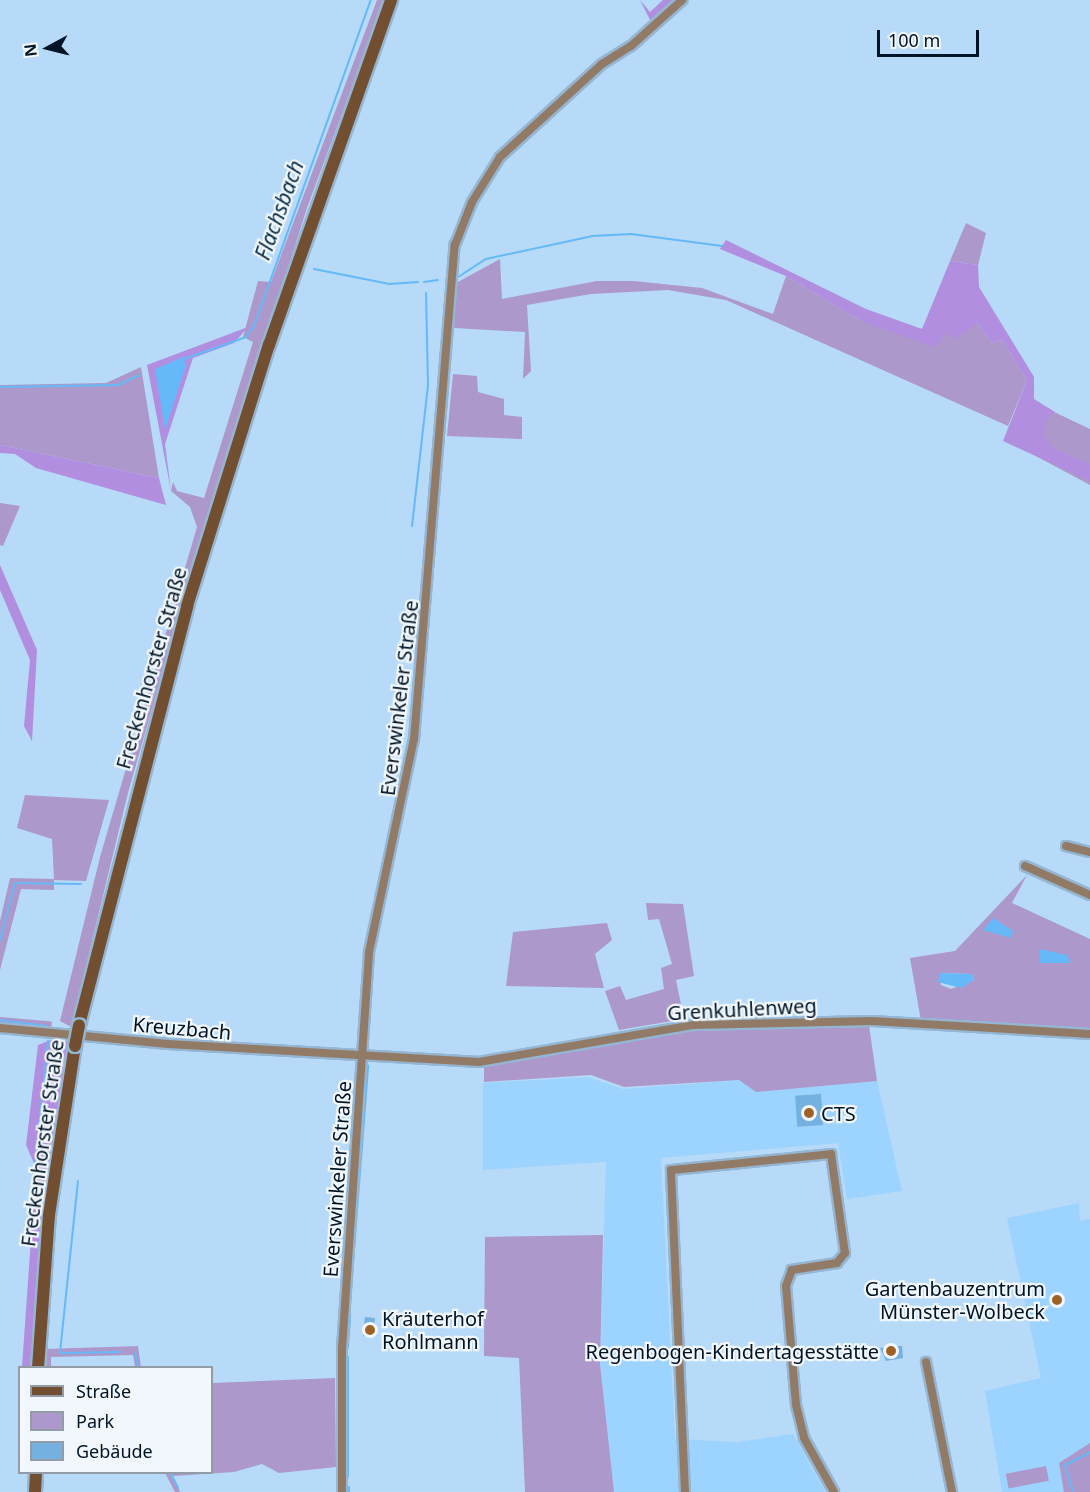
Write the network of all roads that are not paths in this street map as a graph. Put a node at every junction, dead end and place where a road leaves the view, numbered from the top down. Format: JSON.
{"nodes":[{"id":1,"x":391,"y":0,"type":"edge"},
{"id":2,"x":682,"y":0,"type":"edge"},
{"id":3,"x":1066,"y":846,"type":"dead end"},
{"id":4,"x":1090,"y":852,"type":"edge"},
{"id":5,"x":1025,"y":866,"type":"dead end"},
{"id":6,"x":1090,"y":895,"type":"edge"},
{"id":7,"x":0,"y":1028,"type":"edge"},
{"id":8,"x":1090,"y":1034,"type":"edge"},
{"id":9,"x":362,"y":1057,"type":"junction"},
{"id":10,"x":927,"y":1362,"type":"dead end"},
{"id":11,"x":38,"y":1366,"type":"edge"},
{"id":12,"x":36,"y":1474,"type":"edge"},
{"id":13,"x":35,"y":1492,"type":"edge"},
{"id":14,"x":342,"y":1492,"type":"edge"},
{"id":15,"x":685,"y":1492,"type":"edge"},
{"id":16,"x":834,"y":1492,"type":"edge"},
{"id":17,"x":952,"y":1492,"type":"edge"}],
"edges":[{"from":1,"to":11,"type":"main road","name":"Freckenhorster Straße","bridge":true},
{"from":2,"to":9,"type":"street","name":"Everswinkeler Straße"},
{"from":3,"to":4,"type":"street"},
{"from":5,"to":6,"type":"street"},
{"from":7,"to":9,"type":"street","name":"Kreuzbach"},
{"from":8,"to":9,"type":"street","name":"Grenkuhlenweg"},
{"from":9,"to":14,"type":"street","name":"Everswinkeler Straße"},
{"from":10,"to":17,"type":"street"},
{"from":12,"to":13,"type":"main road"},
{"from":15,"to":16,"type":"street"}]}
